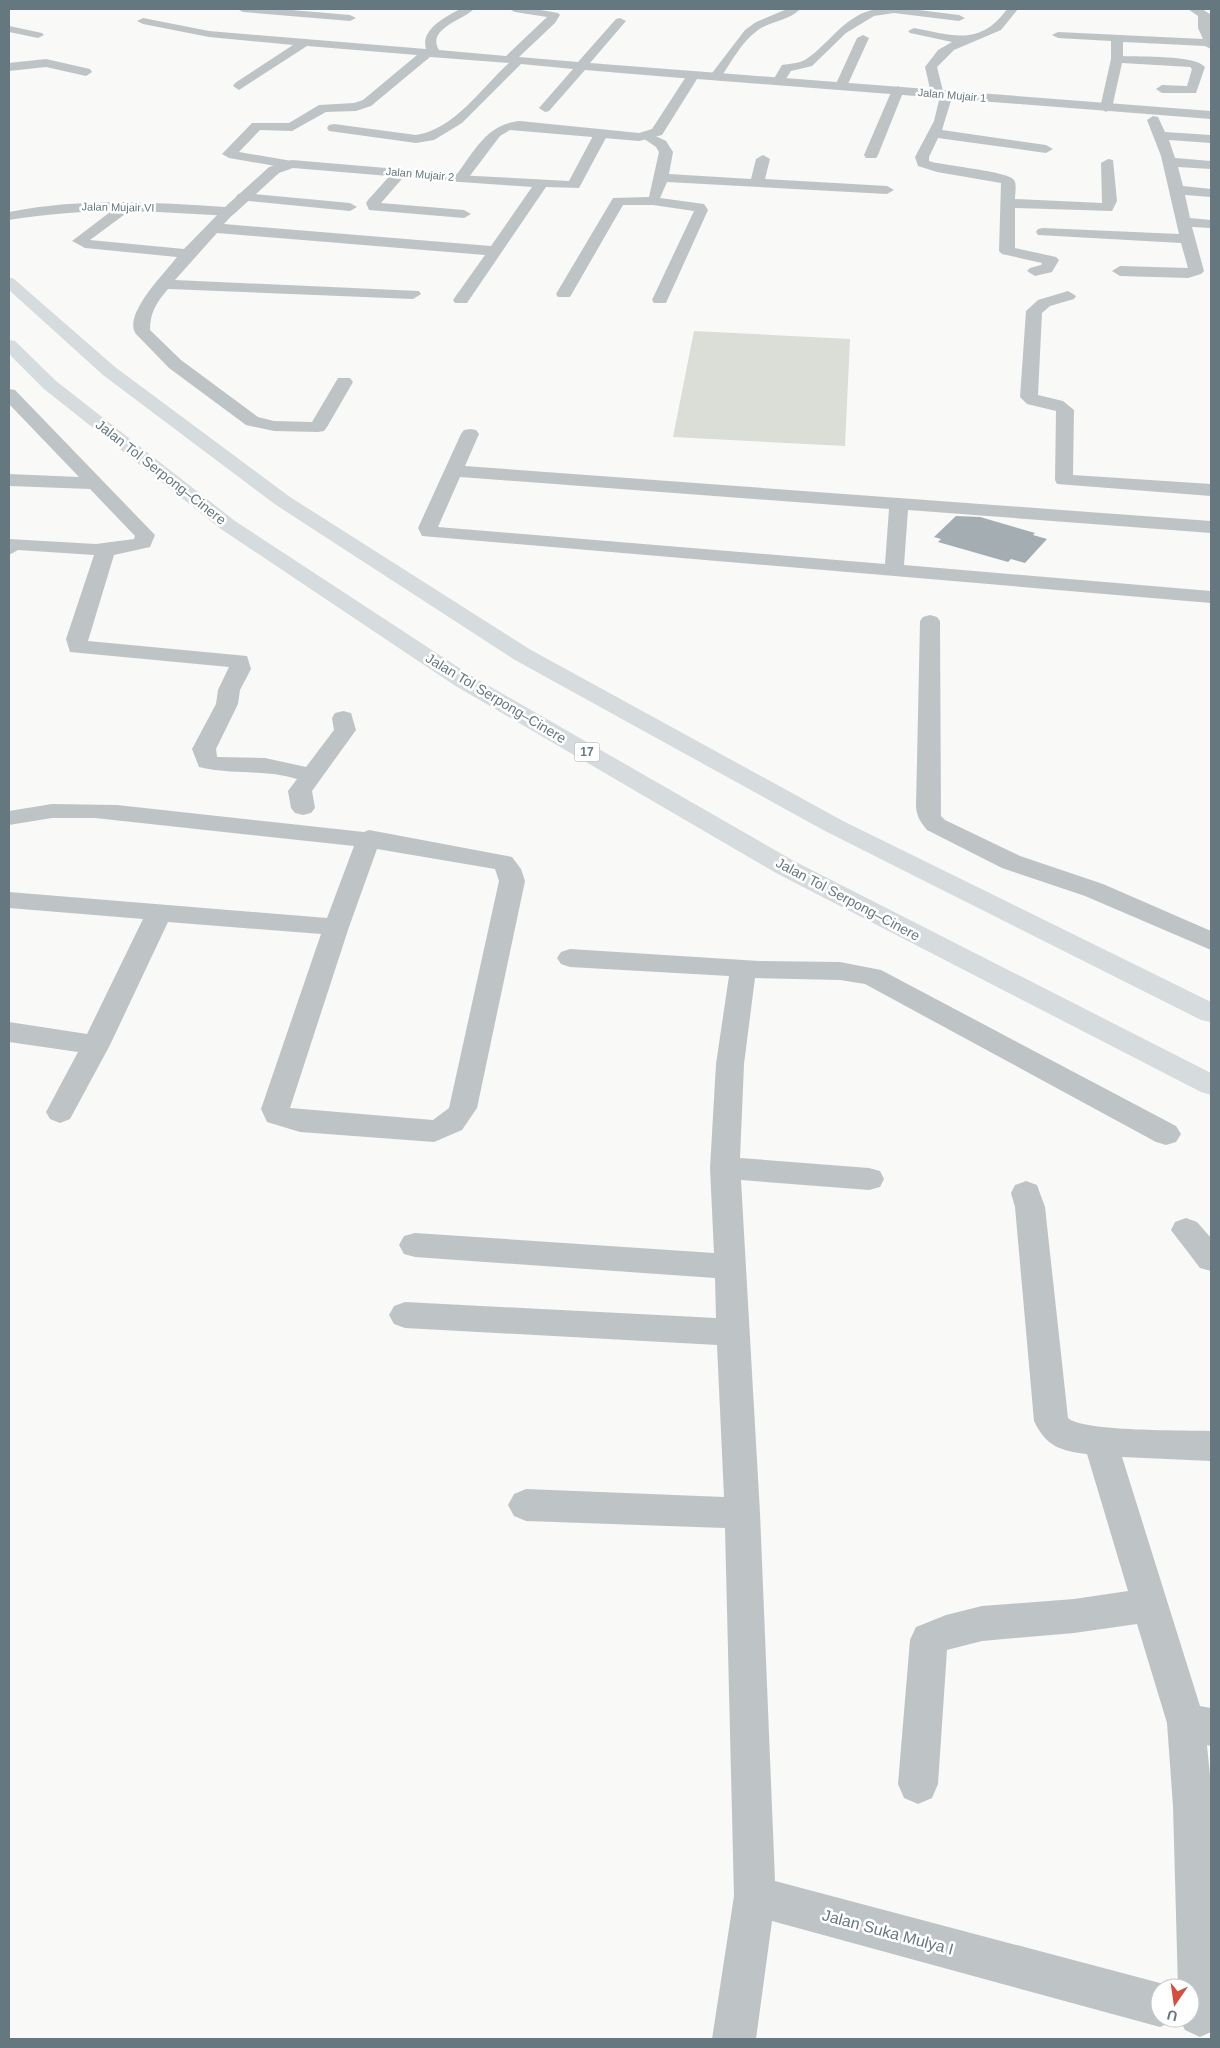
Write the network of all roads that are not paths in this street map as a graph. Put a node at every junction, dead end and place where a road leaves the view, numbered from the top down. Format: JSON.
{"nodes":[{"id":1,"x":468,"y":9,"type":"edge"},
{"id":2,"x":515,"y":9,"type":"edge"},
{"id":3,"x":794,"y":9,"type":"edge"},
{"id":4,"x":1012,"y":9,"type":"edge"},
{"id":5,"x":1194,"y":9,"type":"edge"},
{"id":6,"x":240,"y":11,"type":"edge"},
{"id":7,"x":350,"y":18,"type":"dead end"},
{"id":8,"x":959,"y":18,"type":"dead end"},
{"id":9,"x":143,"y":20,"type":"dead end"},
{"id":10,"x":620,"y":21,"type":"dead end"},
{"id":11,"x":218,"y":24,"type":"dead end"},
{"id":12,"x":9,"y":29,"type":"edge"},
{"id":13,"x":914,"y":31,"type":"dead end"},
{"id":14,"x":206,"y":32,"type":"junction"},
{"id":15,"x":38,"y":35,"type":"dead end"},
{"id":16,"x":1058,"y":35,"type":"dead end"},
{"id":17,"x":862,"y":38,"type":"dead end"},
{"id":18,"x":1116,"y":38,"type":"junction"},
{"id":19,"x":962,"y":41,"type":"junction"},
{"id":20,"x":305,"y":42,"type":"junction"},
{"id":21,"x":1211,"y":44,"type":"edge"},
{"id":22,"x":431,"y":52,"type":"junction"},
{"id":23,"x":515,"y":59,"type":"junction"},
{"id":24,"x":1117,"y":59,"type":"junction"},
{"id":25,"x":582,"y":66,"type":"junction"},
{"id":26,"x":9,"y":68,"type":"edge"},
{"id":27,"x":86,"y":72,"type":"dead end"},
{"id":28,"x":694,"y":75,"type":"junction"},
{"id":29,"x":715,"y":77,"type":"junction"},
{"id":30,"x":778,"y":82,"type":"junction"},
{"id":31,"x":239,"y":86,"type":"dead end"},
{"id":32,"x":841,"y":86,"type":"junction"},
{"id":33,"x":1162,"y":88,"type":"dead end"},
{"id":34,"x":898,"y":90,"type":"junction"},
{"id":35,"x":942,"y":94,"type":"junction"},
{"id":36,"x":545,"y":108,"type":"dead end"},
{"id":37,"x":1106,"y":108,"type":"junction"},
{"id":38,"x":1211,"y":115,"type":"edge"},
{"id":39,"x":1153,"y":120,"type":"dead end"},
{"id":40,"x":395,"y":124,"type":"dead end"},
{"id":41,"x":334,"y":128,"type":"dead end"},
{"id":42,"x":934,"y":133,"type":"junction"},
{"id":43,"x":381,"y":134,"type":"junction"},
{"id":44,"x":601,"y":134,"type":"junction"},
{"id":45,"x":647,"y":136,"type":"junction"},
{"id":46,"x":1161,"y":136,"type":"junction"},
{"id":47,"x":1211,"y":140,"type":"edge"},
{"id":48,"x":1046,"y":149,"type":"dead end"},
{"id":49,"x":871,"y":155,"type":"dead end"},
{"id":50,"x":764,"y":159,"type":"dead end"},
{"id":51,"x":1168,"y":162,"type":"junction"},
{"id":52,"x":1108,"y":163,"type":"dead end"},
{"id":53,"x":287,"y":164,"type":"junction"},
{"id":54,"x":1211,"y":165,"type":"edge"},
{"id":55,"x":400,"y":172,"type":"junction"},
{"id":56,"x":856,"y":174,"type":"dead end"},
{"id":57,"x":461,"y":178,"type":"junction"},
{"id":58,"x":662,"y":178,"type":"junction"},
{"id":59,"x":757,"y":182,"type":"junction"},
{"id":60,"x":541,"y":184,"type":"junction"},
{"id":61,"x":850,"y":188,"type":"junction"},
{"id":62,"x":887,"y":190,"type":"dead end"},
{"id":63,"x":1178,"y":190,"type":"junction"},
{"id":64,"x":1211,"y":193,"type":"edge"},
{"id":65,"x":243,"y":197,"type":"junction"},
{"id":66,"x":653,"y":201,"type":"junction"},
{"id":67,"x":1007,"y":202,"type":"junction"},
{"id":68,"x":126,"y":206,"type":"junction"},
{"id":69,"x":350,"y":207,"type":"dead end"},
{"id":70,"x":228,"y":212,"type":"junction"},
{"id":71,"x":464,"y":214,"type":"dead end"},
{"id":72,"x":9,"y":216,"type":"edge"},
{"id":73,"x":1185,"y":222,"type":"junction"},
{"id":74,"x":1211,"y":224,"type":"edge"},
{"id":75,"x":214,"y":228,"type":"junction"},
{"id":76,"x":1043,"y":232,"type":"dead end"},
{"id":77,"x":1186,"y":239,"type":"junction"},
{"id":78,"x":496,"y":251,"type":"junction"},
{"id":79,"x":188,"y":254,"type":"junction"},
{"id":80,"x":1035,"y":271,"type":"dead end"},
{"id":81,"x":1120,"y":271,"type":"dead end"},
{"id":82,"x":9,"y":282,"type":"edge"},
{"id":83,"x":164,"y":284,"type":"junction"},
{"id":84,"x":413,"y":294,"type":"dead end"},
{"id":85,"x":564,"y":294,"type":"dead end"},
{"id":86,"x":1068,"y":296,"type":"dead end"},
{"id":87,"x":462,"y":300,"type":"dead end"},
{"id":88,"x":660,"y":300,"type":"dead end"},
{"id":89,"x":9,"y":345,"type":"edge"},
{"id":90,"x":344,"y":382,"type":"dead end"},
{"id":91,"x":9,"y":394,"type":"edge"},
{"id":92,"x":470,"y":434,"type":"dead end"},
{"id":93,"x":452,"y":471,"type":"junction"},
{"id":94,"x":9,"y":480,"type":"edge"},
{"id":95,"x":92,"y":482,"type":"junction"},
{"id":96,"x":1211,"y":490,"type":"edge"},
{"id":97,"x":899,"y":505,"type":"junction"},
{"id":98,"x":1211,"y":527,"type":"edge"},
{"id":99,"x":106,"y":549,"type":"junction"},
{"id":100,"x":9,"y":550,"type":"edge"},
{"id":101,"x":894,"y":571,"type":"junction"},
{"id":102,"x":1211,"y":597,"type":"edge"},
{"id":103,"x":930,"y":621,"type":"dead end"},
{"id":104,"x":343,"y":718,"type":"dead end"},
{"id":105,"x":311,"y":776,"type":"junction"},
{"id":106,"x":303,"y":808,"type":"dead end"},
{"id":107,"x":9,"y":818,"type":"edge"},
{"id":108,"x":369,"y":838,"type":"junction"},
{"id":109,"x":9,"y":900,"type":"edge"},
{"id":110,"x":160,"y":914,"type":"junction"},
{"id":111,"x":336,"y":927,"type":"junction"},
{"id":112,"x":1211,"y":941,"type":"edge"},
{"id":113,"x":570,"y":958,"type":"dead end"},
{"id":114,"x":743,"y":968,"type":"junction"},
{"id":115,"x":1211,"y":1013,"type":"edge"},
{"id":116,"x":9,"y":1032,"type":"edge"},
{"id":117,"x":96,"y":1045,"type":"junction"},
{"id":118,"x":1211,"y":1085,"type":"edge"},
{"id":119,"x":60,"y":1112,"type":"dead end"},
{"id":120,"x":1166,"y":1134,"type":"dead end"},
{"id":121,"x":725,"y":1168,"type":"junction"},
{"id":122,"x":869,"y":1179,"type":"dead end"},
{"id":123,"x":1026,"y":1193,"type":"dead end"},
{"id":124,"x":1186,"y":1230,"type":"dead end"},
{"id":125,"x":416,"y":1246,"type":"dead end"},
{"id":126,"x":1211,"y":1259,"type":"edge"},
{"id":127,"x":730,"y":1267,"type":"junction"},
{"id":128,"x":405,"y":1315,"type":"dead end"},
{"id":129,"x":733,"y":1332,"type":"junction"},
{"id":130,"x":1100,"y":1440,"type":"junction"},
{"id":131,"x":1211,"y":1446,"type":"edge"},
{"id":132,"x":526,"y":1505,"type":"dead end"},
{"id":133,"x":742,"y":1513,"type":"junction"},
{"id":134,"x":1150,"y":1605,"type":"junction"},
{"id":135,"x":1199,"y":1725,"type":"edge"},
{"id":136,"x":918,"y":1784,"type":"dead end"},
{"id":137,"x":755,"y":1896,"type":"junction"},
{"id":138,"x":1150,"y":2001,"type":"edge"},
{"id":139,"x":1201,"y":2017,"type":"edge"},
{"id":140,"x":734,"y":2039,"type":"edge"}],
"edges":[{"from":1,"to":22,"type":"street"},
{"from":2,"to":23,"type":"street"},
{"from":3,"to":29,"type":"street"},
{"from":4,"to":19,"type":"street"},
{"from":5,"to":21,"type":"street"},
{"from":6,"to":7,"type":"street"},
{"from":8,"to":30,"type":"street"},
{"from":9,"to":14,"type":"street","name":"Jalan Mujair 1"},
{"from":10,"to":25,"type":"street"},
{"from":11,"to":14,"type":"street"},
{"from":12,"to":15,"type":"street"},
{"from":13,"to":19,"type":"street"},
{"from":14,"to":20,"type":"street","name":"Jalan Mujair 1"},
{"from":16,"to":18,"type":"street"},
{"from":17,"to":32,"type":"street"},
{"from":18,"to":21,"type":"street"},
{"from":18,"to":24,"type":"street"},
{"from":19,"to":35,"type":"street"},
{"from":20,"to":22,"type":"street","name":"Jalan Mujair 1"},
{"from":20,"to":31,"type":"street"},
{"from":22,"to":23,"type":"street","name":"Jalan Mujair 1"},
{"from":22,"to":53,"type":"street","name":"Jalan Mujair 2"},
{"from":23,"to":25,"type":"street","name":"Jalan Mujair 1"},
{"from":23,"to":43,"type":"street"},
{"from":24,"to":33,"type":"street"},
{"from":24,"to":37,"type":"street"},
{"from":25,"to":28,"type":"street","name":"Jalan Mujair 1"},
{"from":25,"to":36,"type":"street"},
{"from":26,"to":27,"type":"street"},
{"from":28,"to":29,"type":"street","name":"Jalan Mujair 1"},
{"from":28,"to":45,"type":"street"},
{"from":29,"to":30,"type":"street","name":"Jalan Mujair 1"},
{"from":30,"to":32,"type":"street","name":"Jalan Mujair 1"},
{"from":32,"to":34,"type":"street","name":"Jalan Mujair 1"},
{"from":34,"to":35,"type":"street","name":"Jalan Mujair 1"},
{"from":34,"to":49,"type":"street"},
{"from":35,"to":37,"type":"street","name":"Jalan Mujair 1"},
{"from":35,"to":42,"type":"street"},
{"from":37,"to":38,"type":"street","name":"Jalan Mujair 1"},
{"from":39,"to":46,"type":"street"},
{"from":40,"to":43,"type":"street"},
{"from":41,"to":43,"type":"street"},
{"from":42,"to":48,"type":"street"},
{"from":42,"to":67,"type":"street"},
{"from":44,"to":45,"type":"street","name":"Jalan Mujair 2"},
{"from":44,"to":57,"type":"street","name":"Jalan Mujair 2"},
{"from":44,"to":60,"type":"street"},
{"from":45,"to":58,"type":"street"},
{"from":46,"to":47,"type":"street"},
{"from":46,"to":51,"type":"street"},
{"from":50,"to":59,"type":"street"},
{"from":51,"to":54,"type":"street"},
{"from":51,"to":63,"type":"street"},
{"from":52,"to":67,"type":"street"},
{"from":53,"to":55,"type":"street","name":"Jalan Mujair 2"},
{"from":53,"to":65,"type":"street"},
{"from":55,"to":57,"type":"street","name":"Jalan Mujair 2"},
{"from":55,"to":71,"type":"street"},
{"from":56,"to":61,"type":"street"},
{"from":57,"to":60,"type":"street"},
{"from":58,"to":59,"type":"street"},
{"from":58,"to":66,"type":"street"},
{"from":59,"to":61,"type":"street"},
{"from":60,"to":78,"type":"street"},
{"from":61,"to":62,"type":"street"},
{"from":63,"to":64,"type":"street"},
{"from":63,"to":73,"type":"street"},
{"from":65,"to":69,"type":"street"},
{"from":65,"to":70,"type":"street"},
{"from":66,"to":85,"type":"street"},
{"from":66,"to":88,"type":"street"},
{"from":67,"to":80,"type":"street"},
{"from":68,"to":70,"type":"street","name":"Jalan Mujair VI"},
{"from":68,"to":72,"type":"street","name":"Jalan Mujair VI"},
{"from":68,"to":79,"type":"street"},
{"from":70,"to":75,"type":"street"},
{"from":73,"to":74,"type":"street"},
{"from":73,"to":77,"type":"street"},
{"from":75,"to":78,"type":"street"},
{"from":75,"to":79,"type":"street"},
{"from":76,"to":77,"type":"street"},
{"from":77,"to":81,"type":"street"},
{"from":78,"to":87,"type":"street"},
{"from":79,"to":83,"type":"street"},
{"from":82,"to":115,"type":"highway"},
{"from":83,"to":84,"type":"street"},
{"from":83,"to":90,"type":"street"},
{"from":86,"to":96,"type":"street"},
{"from":89,"to":118,"type":"highway","name":"Jalan Tol Serpong–Cinere","number":"17"},
{"from":91,"to":95,"type":"street"},
{"from":92,"to":93,"type":"street"},
{"from":93,"to":97,"type":"street"},
{"from":93,"to":101,"type":"street"},
{"from":94,"to":95,"type":"street"},
{"from":95,"to":99,"type":"street"},
{"from":97,"to":98,"type":"street"},
{"from":97,"to":101,"type":"street"},
{"from":99,"to":100,"type":"street"},
{"from":99,"to":105,"type":"street"},
{"from":101,"to":102,"type":"street"},
{"from":103,"to":112,"type":"street"},
{"from":104,"to":105,"type":"street"},
{"from":105,"to":106,"type":"street"},
{"from":107,"to":108,"type":"street"},
{"from":108,"to":111,"type":"street"},
{"from":108,"to":111,"type":"street"},
{"from":109,"to":110,"type":"street"},
{"from":110,"to":111,"type":"street"},
{"from":110,"to":117,"type":"street"},
{"from":113,"to":114,"type":"street"},
{"from":114,"to":120,"type":"street"},
{"from":114,"to":121,"type":"street"},
{"from":116,"to":117,"type":"street"},
{"from":117,"to":119,"type":"street"},
{"from":121,"to":122,"type":"street"},
{"from":121,"to":127,"type":"street"},
{"from":123,"to":130,"type":"street"},
{"from":124,"to":126,"type":"street"},
{"from":125,"to":127,"type":"street"},
{"from":127,"to":129,"type":"street"},
{"from":128,"to":129,"type":"street"},
{"from":129,"to":133,"type":"street"},
{"from":130,"to":131,"type":"street"},
{"from":130,"to":134,"type":"street"},
{"from":132,"to":133,"type":"street"},
{"from":133,"to":137,"type":"street"},
{"from":134,"to":135,"type":"street"},
{"from":134,"to":136,"type":"street"},
{"from":135,"to":139,"type":"street"},
{"from":137,"to":138,"type":"street","name":"Jalan Suka Mulya I"},
{"from":137,"to":140,"type":"street"}]}
